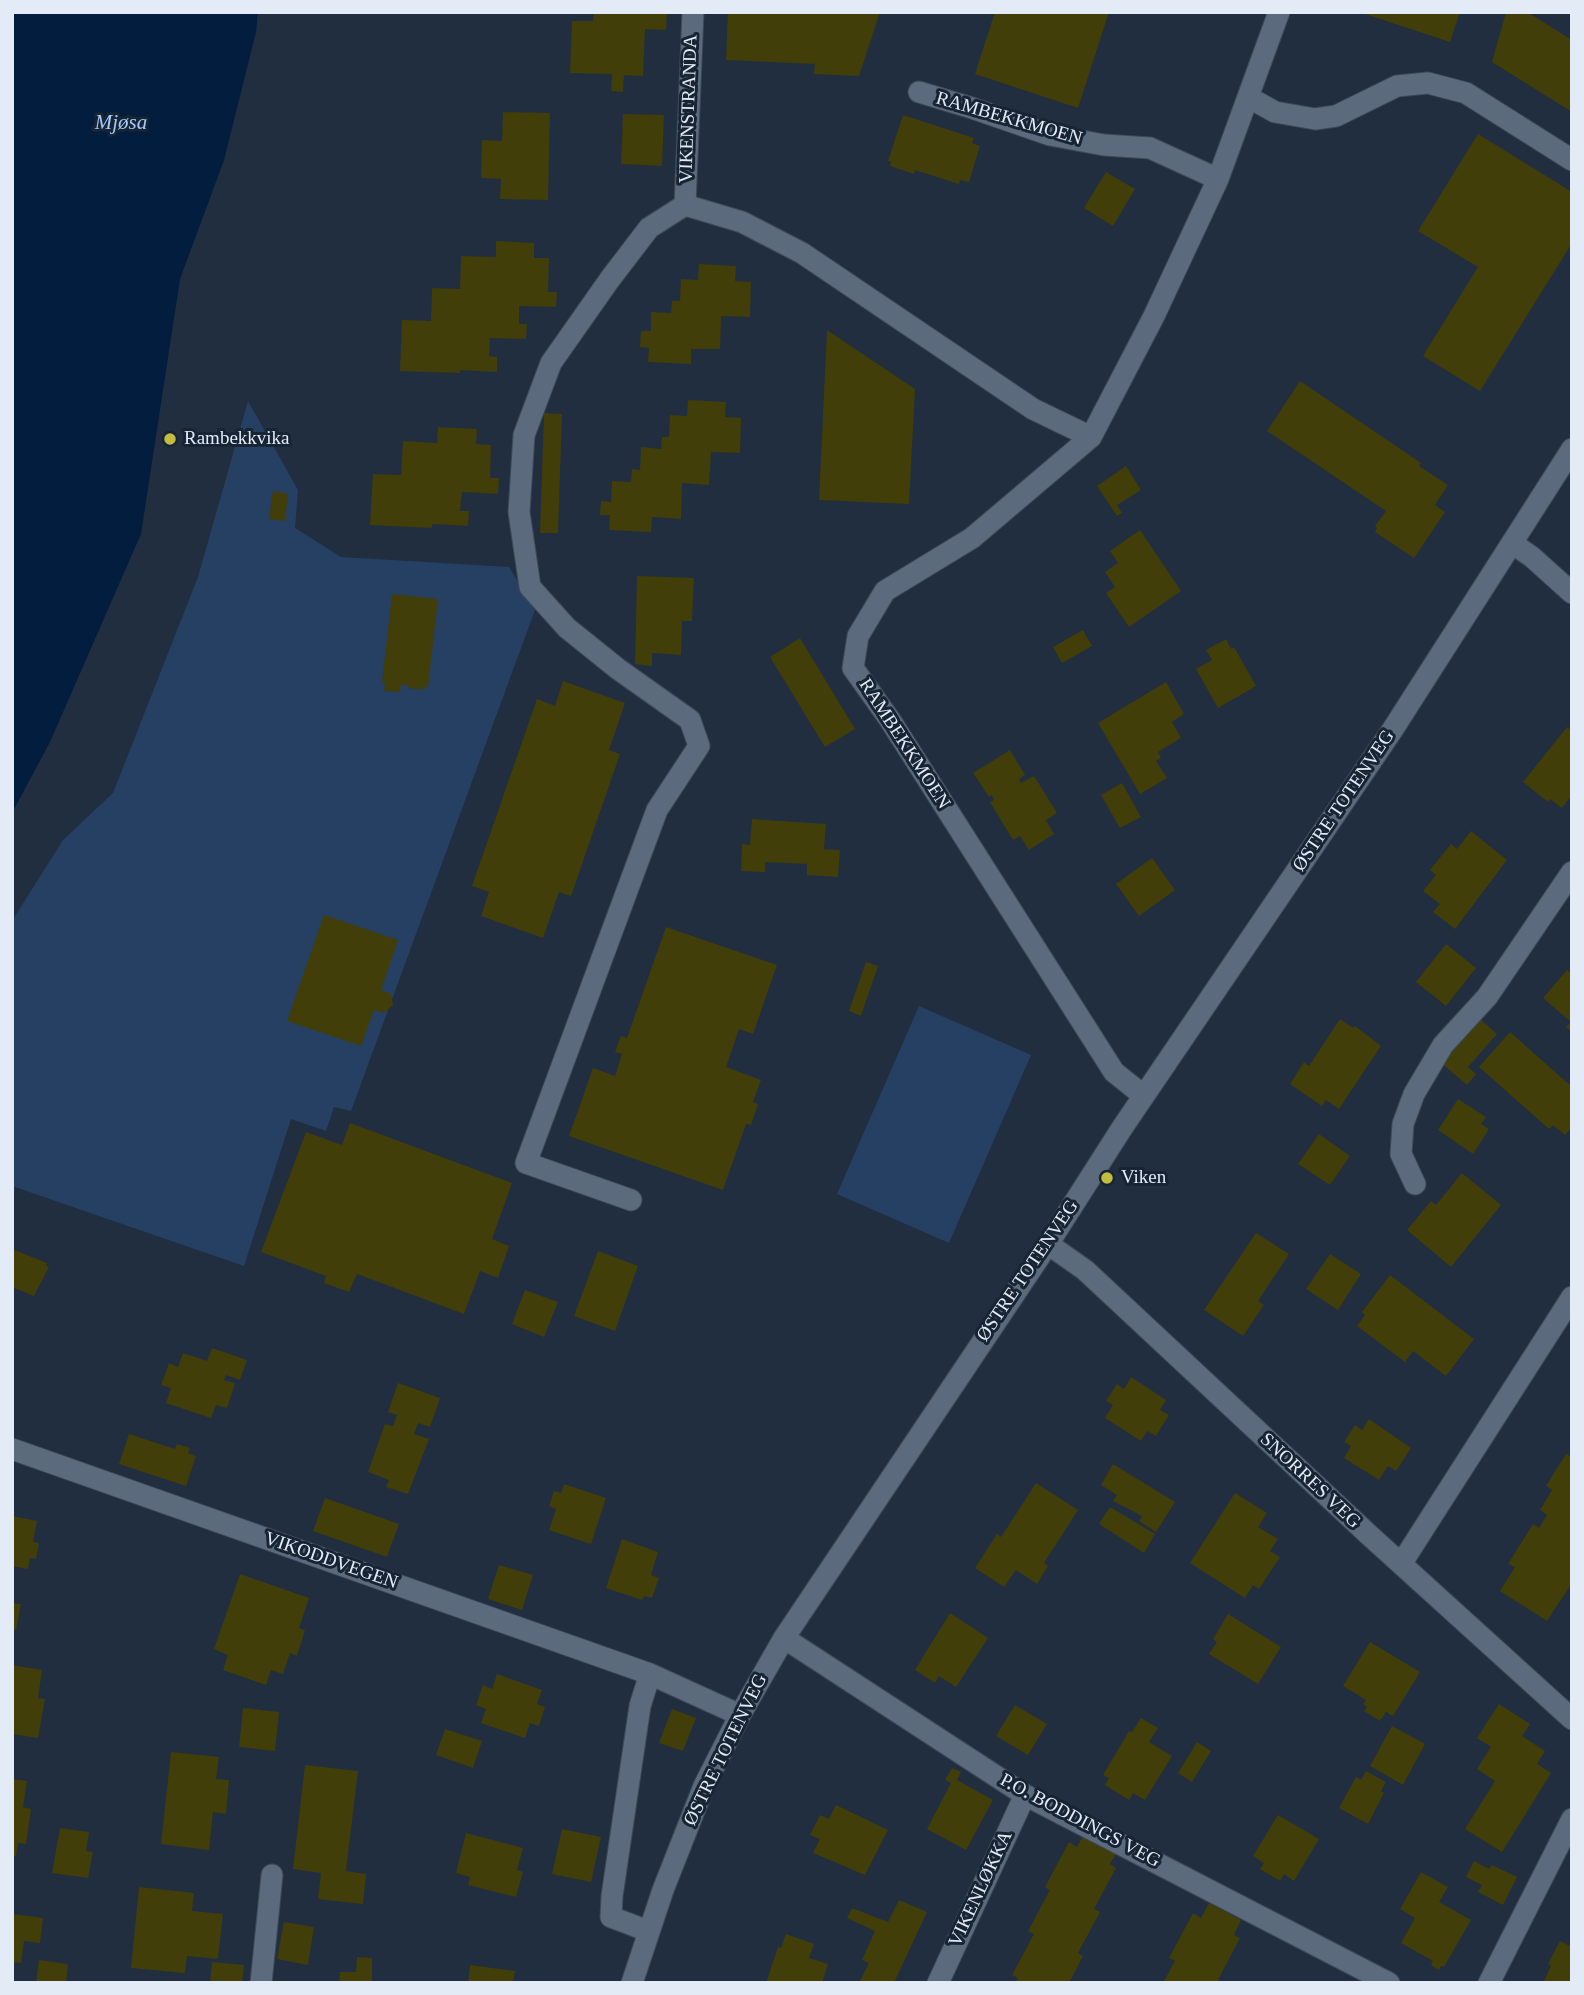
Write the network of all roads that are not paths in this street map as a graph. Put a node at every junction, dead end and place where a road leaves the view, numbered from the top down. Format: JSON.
{"nodes":[{"id":1,"x":693,"y":12,"type":"edge"},
{"id":2,"x":1279,"y":12,"type":"edge"},
{"id":3,"x":919,"y":92,"type":"dead end"},
{"id":4,"x":1248,"y":97,"type":"junction"},
{"id":5,"x":1572,"y":160,"type":"edge"},
{"id":6,"x":1219,"y":179,"type":"junction"},
{"id":7,"x":685,"y":205,"type":"junction"},
{"id":8,"x":1091,"y":437,"type":"junction"},
{"id":9,"x":1572,"y":449,"type":"edge"},
{"id":10,"x":1511,"y":543,"type":"junction"},
{"id":11,"x":1572,"y":593,"type":"edge"},
{"id":12,"x":1572,"y":872,"type":"edge"},
{"id":13,"x":1144,"y":1096,"type":"junction"},
{"id":14,"x":1415,"y":1184,"type":"dead end"},
{"id":15,"x":631,"y":1199,"type":"dead end"},
{"id":16,"x":1048,"y":1244,"type":"junction"},
{"id":17,"x":1572,"y":1297,"type":"edge"},
{"id":18,"x":12,"y":1449,"type":"edge"},
{"id":19,"x":1401,"y":1564,"type":"junction"},
{"id":20,"x":784,"y":1638,"type":"junction"},
{"id":21,"x":650,"y":1674,"type":"junction"},
{"id":22,"x":740,"y":1715,"type":"junction"},
{"id":23,"x":1572,"y":1719,"type":"edge"},
{"id":24,"x":1026,"y":1795,"type":"junction"},
{"id":25,"x":1572,"y":1819,"type":"edge"},
{"id":26,"x":272,"y":1875,"type":"dead end"},
{"id":27,"x":648,"y":1931,"type":"junction"},
{"id":28,"x":261,"y":1983,"type":"edge"},
{"id":29,"x":632,"y":1983,"type":"edge"},
{"id":30,"x":937,"y":1983,"type":"edge"},
{"id":31,"x":1389,"y":1983,"type":"edge"},
{"id":32,"x":1489,"y":1983,"type":"edge"}],
"edges":[{"from":1,"to":7,"type":"street","name":"VIKENSTRANDA"},
{"from":2,"to":4,"type":"street","name":"RAMBEKKMOEN"},
{"from":3,"to":6,"type":"street","name":"RAMBEKKMOEN"},
{"from":4,"to":5,"type":"street"},
{"from":4,"to":6,"type":"street","name":"RAMBEKKMOEN"},
{"from":6,"to":8,"type":"street","name":"RAMBEKKMOEN"},
{"from":7,"to":8,"type":"street"},
{"from":7,"to":15,"type":"street"},
{"from":8,"to":13,"type":"street","name":"RAMBEKKMOEN"},
{"from":9,"to":10,"type":"street","name":"ØSTRE TOTENVEG"},
{"from":10,"to":11,"type":"street"},
{"from":10,"to":13,"type":"street","name":"ØSTRE TOTENVEG"},
{"from":12,"to":14,"type":"street"},
{"from":13,"to":16,"type":"street","name":"ØSTRE TOTENVEG"},
{"from":16,"to":19,"type":"street","name":"SNORRES VEG"},
{"from":16,"to":20,"type":"street","name":"ØSTRE TOTENVEG"},
{"from":17,"to":19,"type":"street"},
{"from":18,"to":21,"type":"street","name":"VIKODDVEGEN"},
{"from":19,"to":23,"type":"street","name":"SNORRES VEG"},
{"from":20,"to":22,"type":"street","name":"ØSTRE TOTENVEG"},
{"from":20,"to":24,"type":"street","name":"P.O. BODDINGS VEG"},
{"from":21,"to":22,"type":"street","name":"VIKODDVEGEN"},
{"from":21,"to":27,"type":"street"},
{"from":22,"to":27,"type":"street","name":"ØSTRE TOTENVEG"},
{"from":24,"to":30,"type":"street","name":"VIKENLØKKA"},
{"from":24,"to":31,"type":"street","name":"P.O. BODDINGS VEG"},
{"from":25,"to":32,"type":"street"},
{"from":26,"to":28,"type":"street"},
{"from":27,"to":29,"type":"street","name":"ØSTRE TOTENVEG"}]}
